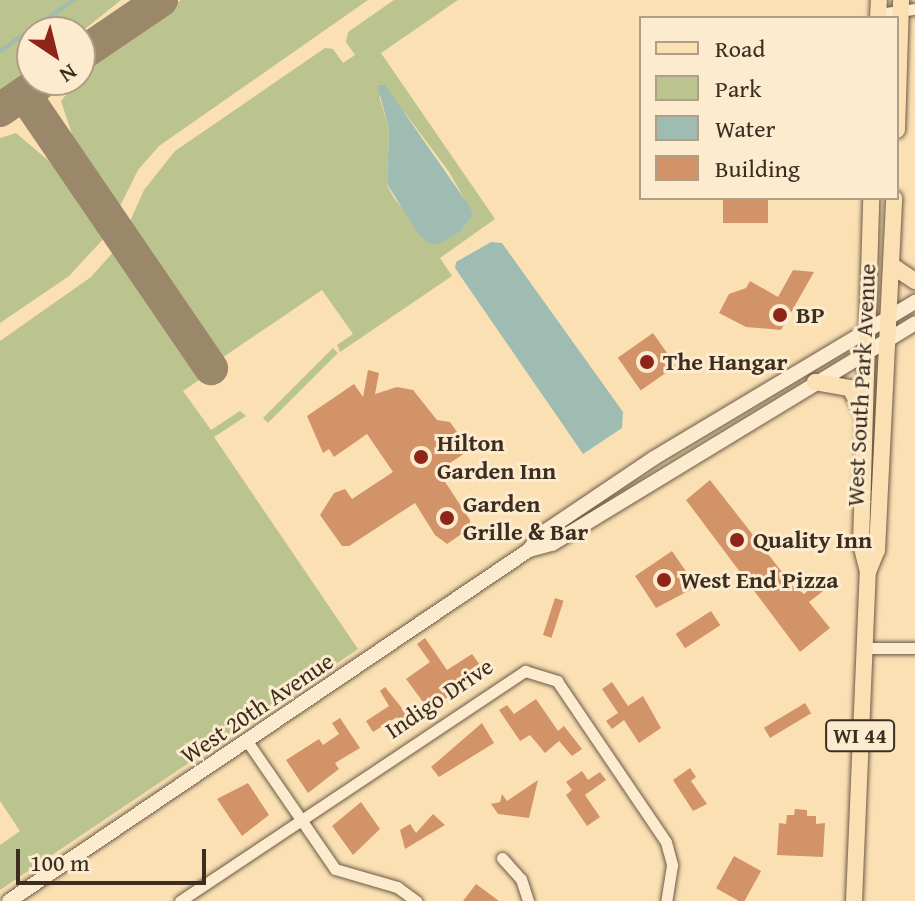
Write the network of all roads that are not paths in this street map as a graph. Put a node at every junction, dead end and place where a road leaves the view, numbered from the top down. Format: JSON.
{"nodes":[{"id":1,"x":905,"y":7,"type":"edge"},
{"id":2,"x":878,"y":11,"type":"edge"},
{"id":3,"x":899,"y":83,"type":"edge"},
{"id":4,"x":871,"y":200,"type":"edge"},
{"id":5,"x":894,"y":200,"type":"edge"},
{"id":6,"x":891,"y":265,"type":"junction"},
{"id":7,"x":915,"y":281,"type":"edge"},
{"id":8,"x":915,"y":302,"type":"edge"},
{"id":9,"x":889,"y":317,"type":"junction"},
{"id":10,"x":915,"y":323,"type":"edge"},
{"id":11,"x":867,"y":329,"type":"junction"},
{"id":12,"x":889,"y":338,"type":"junction"},
{"id":13,"x":866,"y":351,"type":"junction"},
{"id":14,"x":815,"y":382,"type":"junction"},
{"id":15,"x":864,"y":416,"type":"junction"},
{"id":16,"x":529,"y":550,"type":"junction"},
{"id":17,"x":868,"y":572,"type":"junction"},
{"id":18,"x":863,"y":648,"type":"junction"},
{"id":19,"x":915,"y":648,"type":"edge"},
{"id":20,"x":247,"y":741,"type":"junction"},
{"id":21,"x":299,"y":820,"type":"junction"},
{"id":22,"x":502,"y":858,"type":"dead end"},
{"id":23,"x":9,"y":901,"type":"edge"},
{"id":24,"x":180,"y":901,"type":"edge"},
{"id":25,"x":416,"y":901,"type":"edge"},
{"id":26,"x":528,"y":901,"type":"edge"},
{"id":27,"x":666,"y":901,"type":"edge"},
{"id":28,"x":854,"y":901,"type":"edge"}],
"edges":[{"from":1,"to":2,"type":"street"},
{"from":1,"to":3,"type":"main road"},
{"from":4,"to":11,"type":"main road","name":"West South Park Avenue","number":"WI 44"},
{"from":5,"to":6,"type":"main road","name":"West South Park Avenue","number":"WI 44"},
{"from":6,"to":7,"type":"main road"},
{"from":6,"to":9,"type":"main road","name":"West South Park Avenue","number":"WI 44"},
{"from":8,"to":9,"type":"main road","name":"West 20th Avenue"},
{"from":9,"to":11,"type":"main road","name":"West 20th Avenue"},
{"from":9,"to":12,"type":"main road","name":"West South Park Avenue","number":"WI 44"},
{"from":10,"to":12,"type":"main road","name":"West 20th Avenue"},
{"from":11,"to":13,"type":"main road","name":"West South Park Avenue","number":"WI 44"},
{"from":11,"to":16,"type":"main road","name":"West 20th Avenue"},
{"from":12,"to":13,"type":"main road","name":"West 20th Avenue"},
{"from":12,"to":17,"type":"main road","name":"West South Park Avenue","number":"WI 44"},
{"from":13,"to":14,"type":"main road","name":"West 20th Avenue"},
{"from":13,"to":15,"type":"main road","name":"West South Park Avenue","number":"WI 44"},
{"from":14,"to":15,"type":"main road"},
{"from":14,"to":16,"type":"main road","name":"West 20th Avenue"},
{"from":15,"to":17,"type":"main road","name":"West South Park Avenue","number":"WI 44"},
{"from":16,"to":20,"type":"main road","name":"West 20th Avenue"},
{"from":17,"to":18,"type":"main road","name":"West South Park Avenue","number":"WI 44"},
{"from":18,"to":19,"type":"street"},
{"from":18,"to":28,"type":"main road","name":"West South Park Avenue","number":"WI 44"},
{"from":20,"to":21,"type":"street"},
{"from":20,"to":23,"type":"main road","name":"West 20th Avenue"},
{"from":21,"to":24,"type":"street","name":"Indigo Drive"},
{"from":21,"to":25,"type":"street"},
{"from":21,"to":27,"type":"street","name":"Indigo Drive"},
{"from":22,"to":26,"type":"street"}]}
